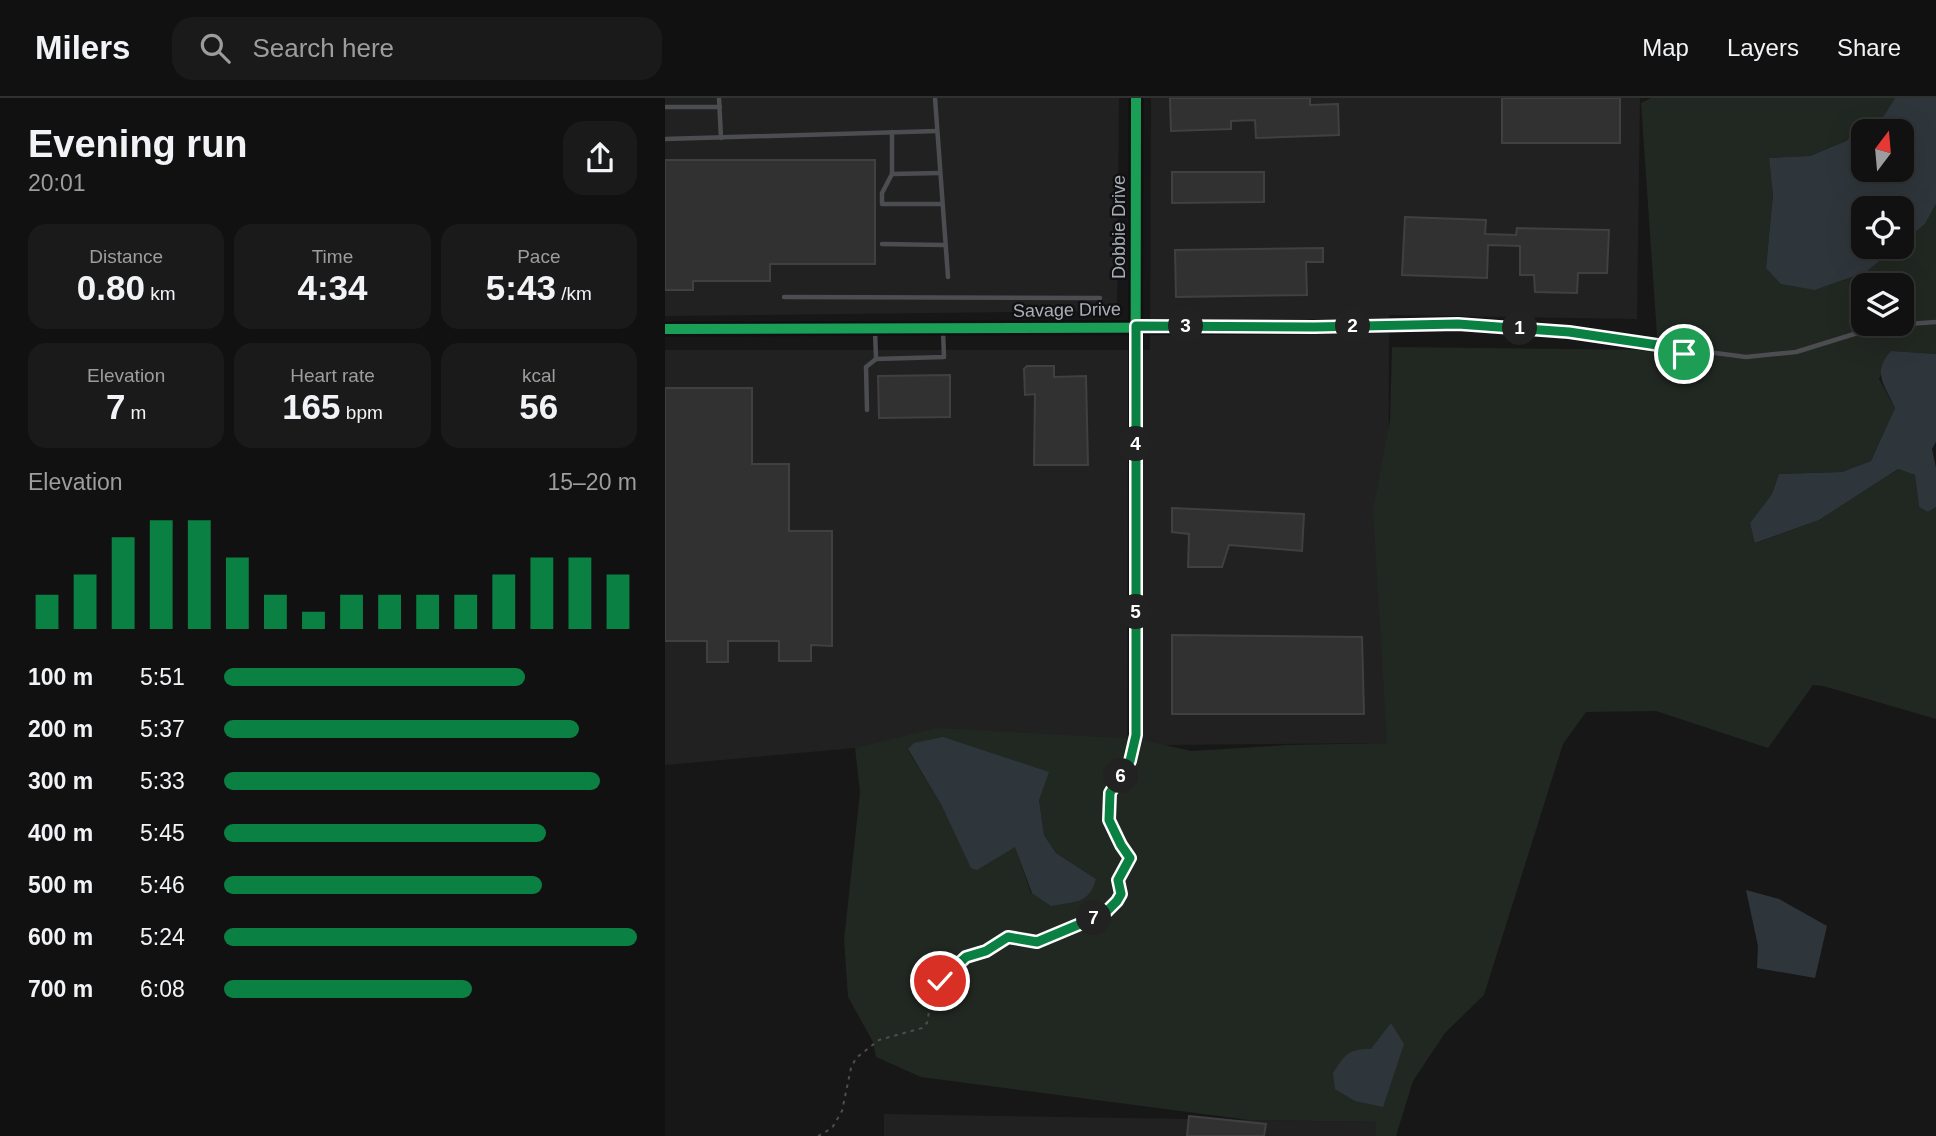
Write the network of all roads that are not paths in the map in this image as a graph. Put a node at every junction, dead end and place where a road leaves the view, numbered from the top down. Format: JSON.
{"nodes":[{"id":1,"x":719,"y":98,"type":"edge"},
{"id":2,"x":935,"y":98,"type":"edge"},
{"id":3,"x":1136,"y":98,"type":"edge"},
{"id":4,"x":665,"y":107,"type":"edge"},
{"id":5,"x":720,"y":107,"type":"junction"},
{"id":6,"x":937,"y":131,"type":"junction"},
{"id":7,"x":892,"y":132,"type":"junction"},
{"id":8,"x":721,"y":138,"type":"junction"},
{"id":9,"x":665,"y":139,"type":"edge"},
{"id":10,"x":940,"y":173,"type":"junction"},
{"id":11,"x":892,"y":174,"type":"junction"},
{"id":12,"x":942,"y":204,"type":"junction"},
{"id":13,"x":882,"y":244,"type":"dead end"},
{"id":14,"x":945,"y":245,"type":"junction"},
{"id":15,"x":948,"y":277,"type":"dead end"},
{"id":16,"x":784,"y":297,"type":"dead end"},
{"id":17,"x":1100,"y":298,"type":"dead end"},
{"id":18,"x":1936,"y":322,"type":"edge"},
{"id":19,"x":1136,"y":326,"type":"junction"},
{"id":20,"x":943,"y":328,"type":"junction"},
{"id":21,"x":875,"y":329,"type":"junction"},
{"id":22,"x":665,"y":330,"type":"edge"},
{"id":23,"x":1678,"y":348,"type":"joint"},
{"id":24,"x":876,"y":359,"type":"junction"},
{"id":25,"x":867,"y":410,"type":"dead end"},
{"id":26,"x":1136,"y":735,"type":"road end"}],
"edges":[{"from":1,"to":5,"type":"lane"},
{"from":2,"to":6,"type":"lane"},
{"from":3,"to":19,"type":"street","name":"Dobbie Drive"},
{"from":4,"to":5,"type":"lane"},
{"from":5,"to":8,"type":"lane"},
{"from":6,"to":7,"type":"lane"},
{"from":6,"to":10,"type":"lane"},
{"from":7,"to":8,"type":"lane"},
{"from":7,"to":11,"type":"lane"},
{"from":8,"to":9,"type":"lane"},
{"from":10,"to":11,"type":"lane"},
{"from":10,"to":12,"type":"lane"},
{"from":11,"to":12,"type":"lane"},
{"from":12,"to":14,"type":"lane"},
{"from":13,"to":14,"type":"lane"},
{"from":14,"to":15,"type":"lane"},
{"from":16,"to":17,"type":"lane"},
{"from":18,"to":23,"type":"lane","name":"Savage Drive"},
{"from":19,"to":20,"type":"street","name":"Savage Drive"},
{"from":19,"to":23,"type":"street","name":"Savage Drive"},
{"from":19,"to":26,"type":"street","name":"Dobbie Drive"},
{"from":20,"to":21,"type":"street","name":"Savage Drive"},
{"from":20,"to":24,"type":"lane"},
{"from":21,"to":22,"type":"street","name":"Savage Drive"},
{"from":21,"to":24,"type":"lane"},
{"from":24,"to":25,"type":"lane"}]}
